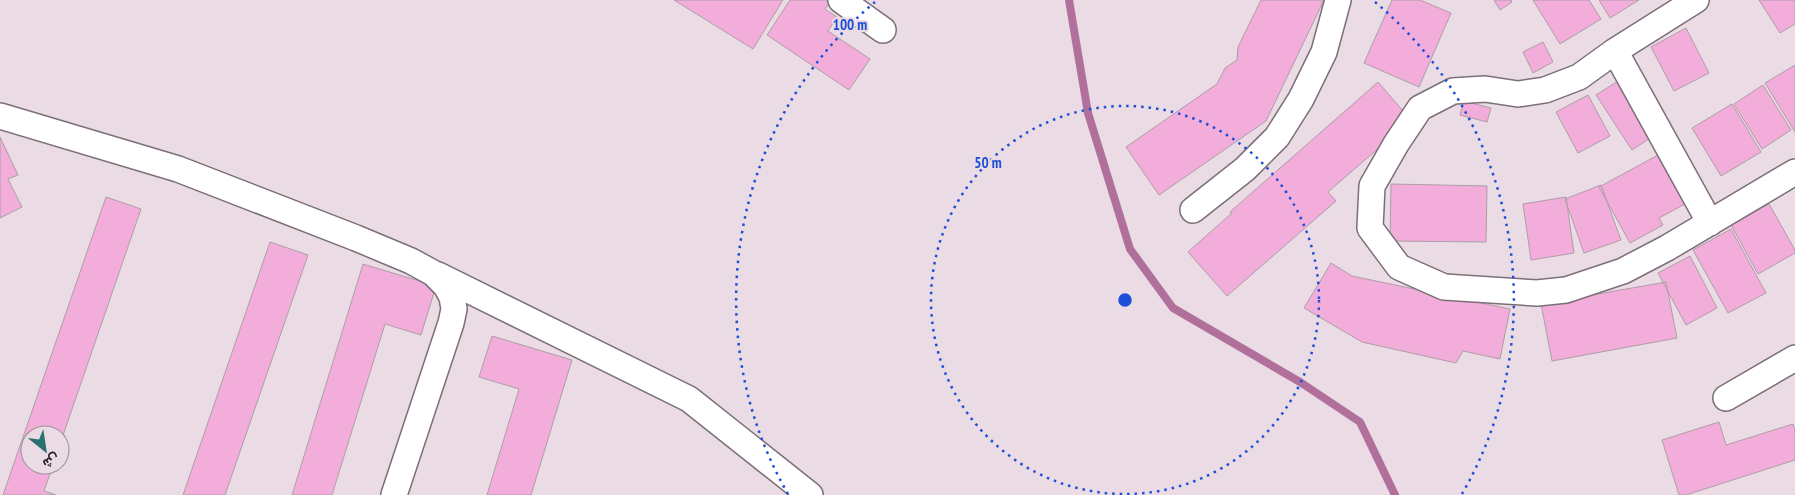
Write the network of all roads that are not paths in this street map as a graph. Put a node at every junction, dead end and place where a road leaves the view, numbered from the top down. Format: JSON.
{"nodes":[{"id":1,"x":841,"y":0,"type":"edge"},
{"id":2,"x":1338,"y":0,"type":"edge"},
{"id":3,"x":1696,"y":0,"type":"edge"},
{"id":4,"x":883,"y":30,"type":"dead end"},
{"id":5,"x":1615,"y":51,"type":"junction"},
{"id":6,"x":0,"y":116,"type":"edge"},
{"id":7,"x":1795,"y":172,"type":"edge"},
{"id":8,"x":1193,"y":210,"type":"dead end"},
{"id":9,"x":1710,"y":223,"type":"junction"},
{"id":10,"x":433,"y":273,"type":"junction"},
{"id":11,"x":1795,"y":358,"type":"edge"},
{"id":12,"x":1726,"y":398,"type":"dead end"},
{"id":13,"x":394,"y":495,"type":"edge"},
{"id":14,"x":810,"y":495,"type":"edge"}],
"edges":[{"from":1,"to":4,"type":"street"},
{"from":2,"to":8,"type":"street"},
{"from":3,"to":5,"type":"street"},
{"from":5,"to":9,"type":"street"},
{"from":5,"to":9,"type":"street"},
{"from":6,"to":10,"type":"street"},
{"from":7,"to":9,"type":"street"},
{"from":10,"to":13,"type":"street"},
{"from":10,"to":14,"type":"street"},
{"from":11,"to":12,"type":"street"}]}
